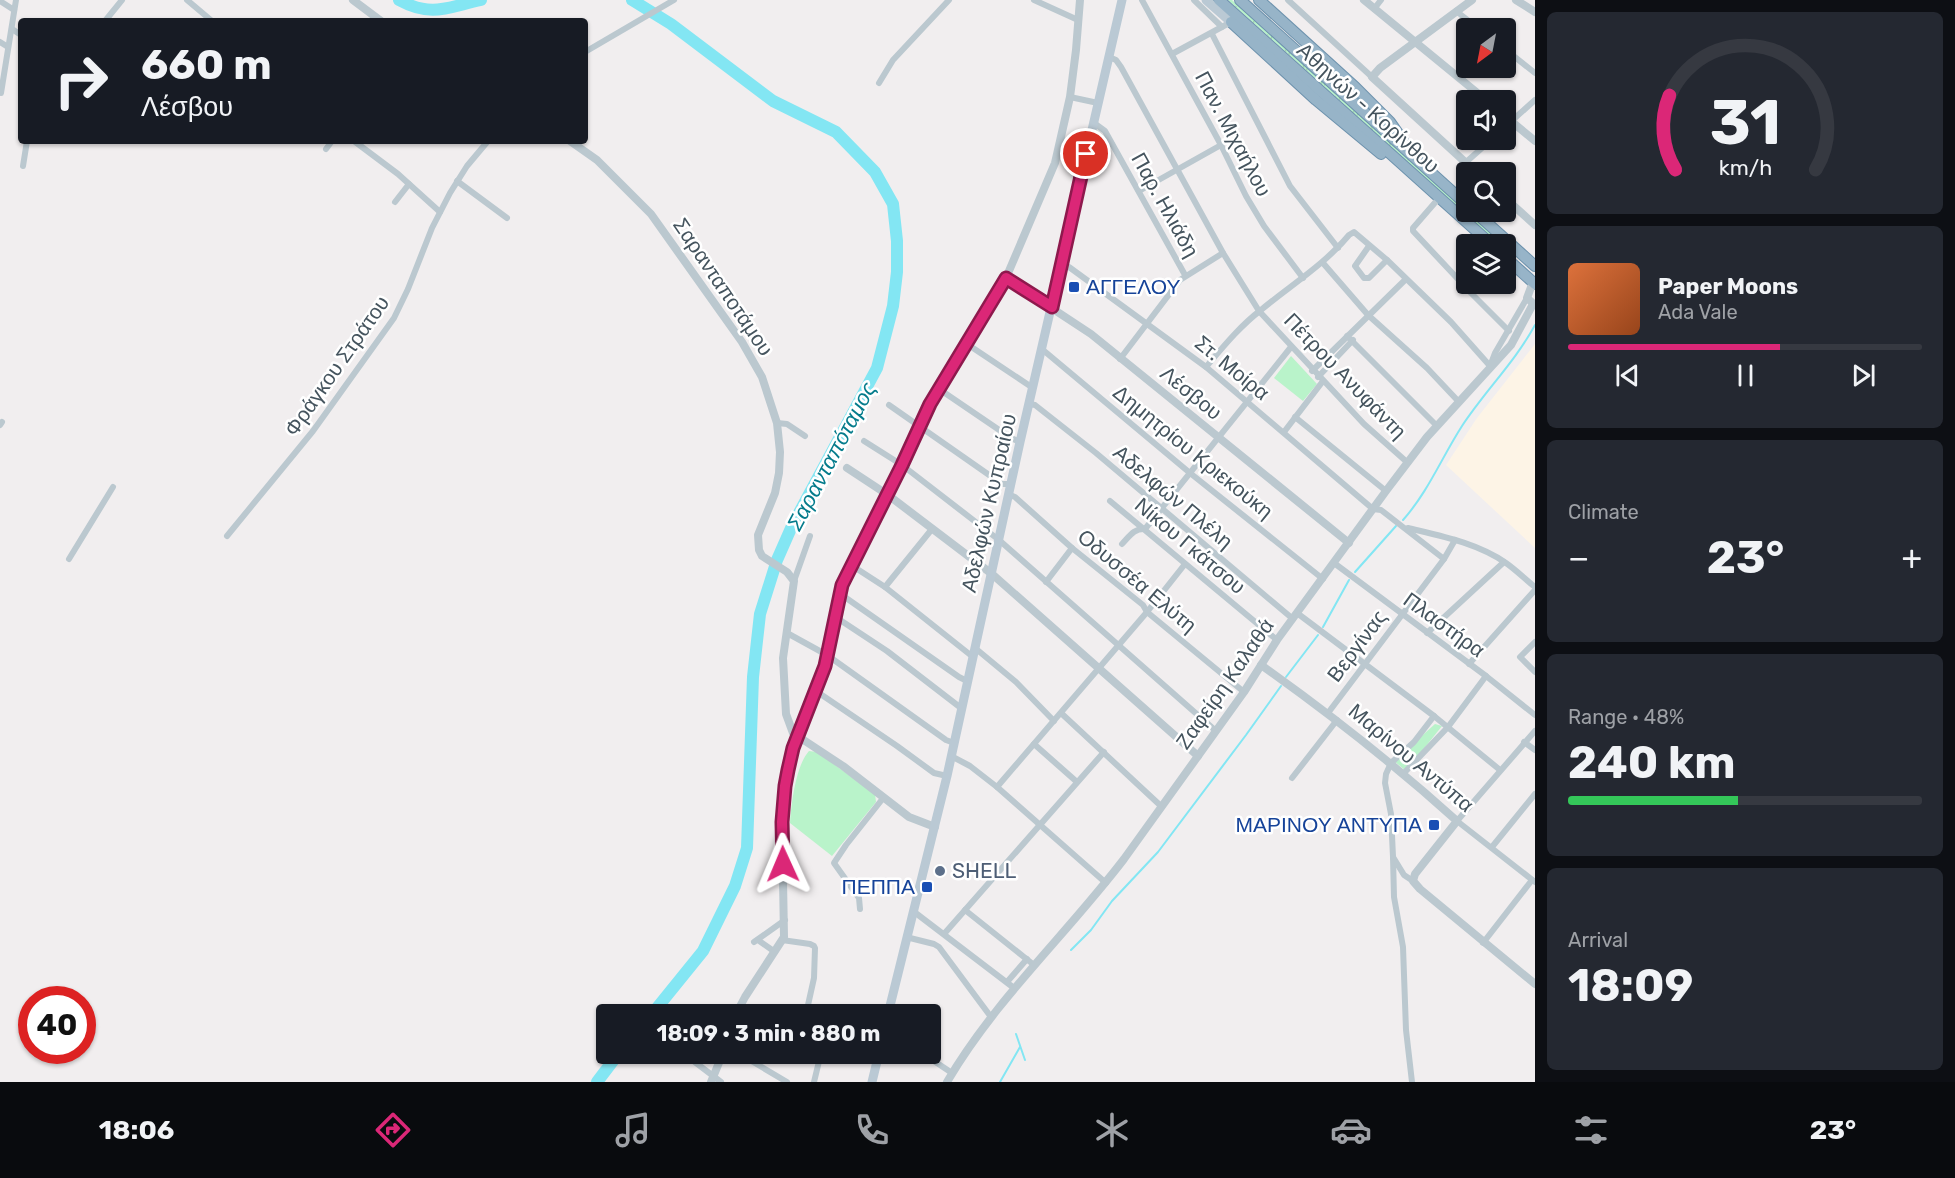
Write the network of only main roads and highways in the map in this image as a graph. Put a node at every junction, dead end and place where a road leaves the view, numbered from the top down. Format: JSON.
{"nodes":[{"id":1,"x":1122,"y":0,"type":"edge"},
{"id":2,"x":1206,"y":0,"type":"edge"},
{"id":3,"x":1219,"y":0,"type":"edge"},
{"id":4,"x":1240,"y":0,"type":"edge"},
{"id":5,"x":1259,"y":0,"type":"edge"},
{"id":6,"x":1226,"y":25,"type":"joint"},
{"id":7,"x":1416,"y":159,"type":"junction"},
{"id":8,"x":1414,"y":175,"type":"junction"},
{"id":9,"x":1456,"y":195,"type":"edge"},
{"id":10,"x":1485,"y":222,"type":"edge"},
{"id":11,"x":1480,"y":234,"type":"edge"},
{"id":12,"x":1535,"y":266,"type":"edge"},
{"id":13,"x":1516,"y":267,"type":"edge"},
{"id":14,"x":1534,"y":283,"type":"edge"},
{"id":15,"x":890,"y":1004,"type":"edge"},
{"id":16,"x":876,"y":1064,"type":"edge"},
{"id":17,"x":872,"y":1082,"type":"edge"}],
"edges":[{"from":1,"to":15,"type":"main road","name":"Αδελφών Κυπραίου"},
{"from":2,"to":6,"type":"main road"},
{"from":3,"to":8,"type":"highway","name":"Αθηνών - Κορίνθου"},
{"from":4,"to":7,"type":"highway","name":"Αθηνών - Κορίνθου"},
{"from":5,"to":7,"type":"highway"},
{"from":6,"to":8,"type":"highway"},
{"from":7,"to":9,"type":"highway","name":"Αθηνών - Κορίνθου"},
{"from":8,"to":11,"type":"highway","name":"Αθηνών - Κορίνθου"},
{"from":10,"to":12,"type":"highway"},
{"from":13,"to":14,"type":"highway"},
{"from":16,"to":17,"type":"main road"}]}
